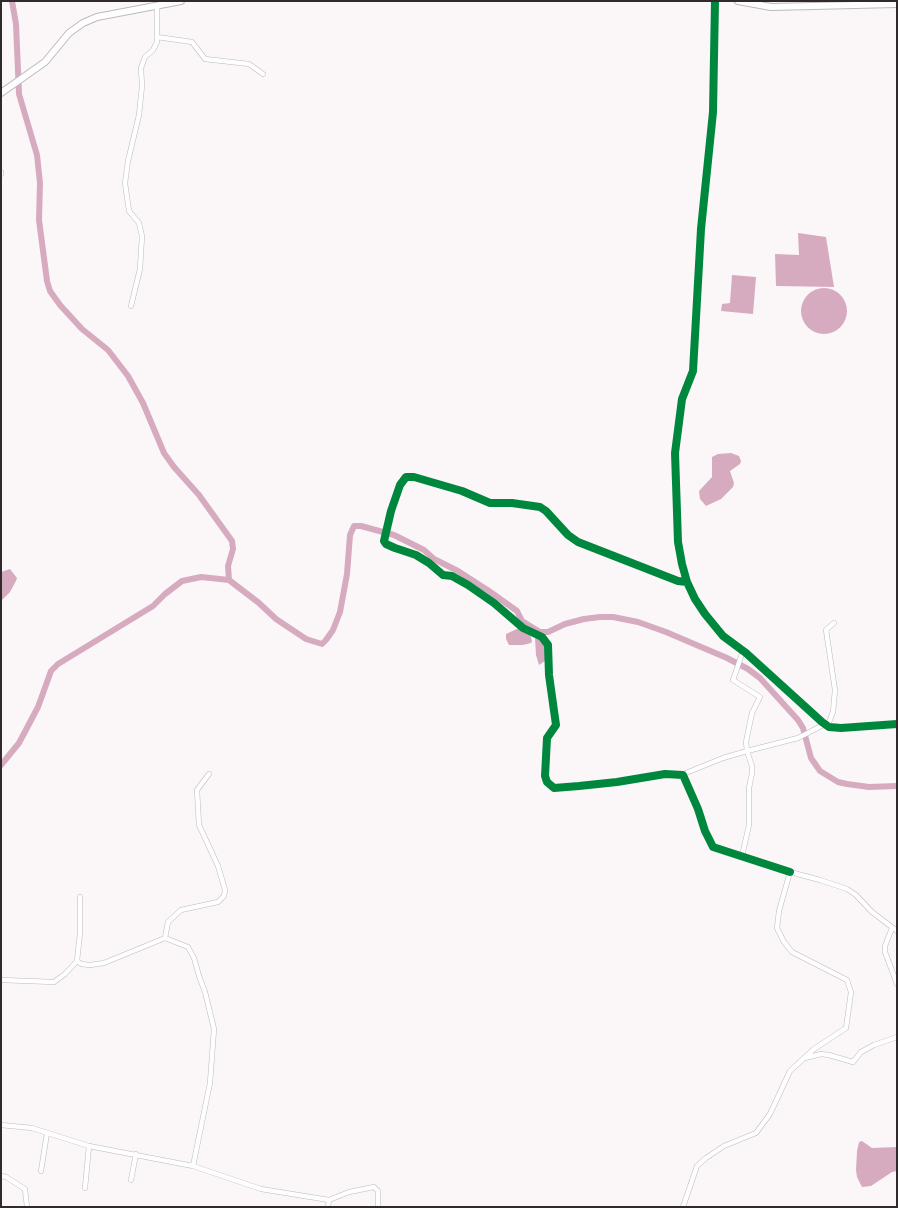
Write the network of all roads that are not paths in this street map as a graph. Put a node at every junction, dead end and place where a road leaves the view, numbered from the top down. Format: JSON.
{"nodes":[{"id":1,"x":181,"y":1,"type":"edge"},
{"id":2,"x":715,"y":1,"type":"edge"},
{"id":3,"x":738,"y":1,"type":"edge"},
{"id":4,"x":897,"y":4,"type":"edge"},
{"id":5,"x":157,"y":6,"type":"junction"},
{"id":6,"x":157,"y":37,"type":"junction"},
{"id":7,"x":263,"y":74,"type":"dead end"},
{"id":8,"x":1,"y":93,"type":"edge"},
{"id":9,"x":131,"y":306,"type":"dead end"},
{"id":10,"x":687,"y":582,"type":"junction"},
{"id":11,"x":834,"y":623,"type":"dead end"},
{"id":12,"x":743,"y":651,"type":"junction"},
{"id":13,"x":897,"y":724,"type":"edge"},
{"id":14,"x":826,"y":725,"type":"junction"},
{"id":15,"x":748,"y":751,"type":"junction"},
{"id":16,"x":209,"y":774,"type":"dead end"},
{"id":17,"x":681,"y":775,"type":"junction"},
{"id":18,"x":742,"y":856,"type":"junction"},
{"id":19,"x":790,"y":872,"type":"junction"},
{"id":20,"x":80,"y":897,"type":"dead end"},
{"id":21,"x":894,"y":929,"type":"edge"},
{"id":22,"x":165,"y":938,"type":"junction"},
{"id":23,"x":77,"y":962,"type":"junction"},
{"id":24,"x":1,"y":980,"type":"edge"},
{"id":25,"x":897,"y":984,"type":"edge"},
{"id":26,"x":897,"y":1037,"type":"edge"},
{"id":27,"x":804,"y":1058,"type":"junction"},
{"id":28,"x":1,"y":1125,"type":"edge"},
{"id":29,"x":47,"y":1133,"type":"junction"},
{"id":30,"x":89,"y":1146,"type":"junction"},
{"id":31,"x":136,"y":1154,"type":"junction"},
{"id":32,"x":194,"y":1166,"type":"junction"},
{"id":33,"x":41,"y":1171,"type":"dead end"},
{"id":34,"x":1,"y":1176,"type":"edge"},
{"id":35,"x":131,"y":1180,"type":"dead end"},
{"id":36,"x":85,"y":1188,"type":"dead end"},
{"id":37,"x":329,"y":1200,"type":"junction"},
{"id":38,"x":27,"y":1207,"type":"edge"},
{"id":39,"x":328,"y":1207,"type":"edge"},
{"id":40,"x":378,"y":1207,"type":"edge"},
{"id":41,"x":683,"y":1207,"type":"edge"}],
"edges":[{"from":1,"to":5,"type":"street"},
{"from":2,"to":10,"type":"street"},
{"from":3,"to":4,"type":"street"},
{"from":5,"to":6,"type":"street"},
{"from":5,"to":8,"type":"street"},
{"from":6,"to":7,"type":"street"},
{"from":6,"to":9,"type":"street"},
{"from":10,"to":12,"type":"street"},
{"from":10,"to":17,"type":"street"},
{"from":11,"to":14,"type":"street"},
{"from":12,"to":14,"type":"street"},
{"from":12,"to":15,"type":"street"},
{"from":13,"to":14,"type":"street"},
{"from":14,"to":15,"type":"street"},
{"from":15,"to":17,"type":"street"},
{"from":15,"to":18,"type":"street"},
{"from":16,"to":22,"type":"street"},
{"from":17,"to":18,"type":"street"},
{"from":18,"to":19,"type":"street"},
{"from":19,"to":21,"type":"street"},
{"from":19,"to":27,"type":"street"},
{"from":20,"to":23,"type":"street"},
{"from":21,"to":25,"type":"street"},
{"from":22,"to":23,"type":"street"},
{"from":22,"to":32,"type":"street"},
{"from":23,"to":24,"type":"street"},
{"from":26,"to":27,"type":"street"},
{"from":27,"to":41,"type":"street"},
{"from":28,"to":29,"type":"street"},
{"from":29,"to":30,"type":"street"},
{"from":29,"to":33,"type":"street"},
{"from":30,"to":31,"type":"street"},
{"from":30,"to":36,"type":"street"},
{"from":31,"to":32,"type":"street"},
{"from":31,"to":35,"type":"street"},
{"from":32,"to":37,"type":"street"},
{"from":34,"to":38,"type":"street"},
{"from":37,"to":39,"type":"street"},
{"from":37,"to":40,"type":"street"}]}
